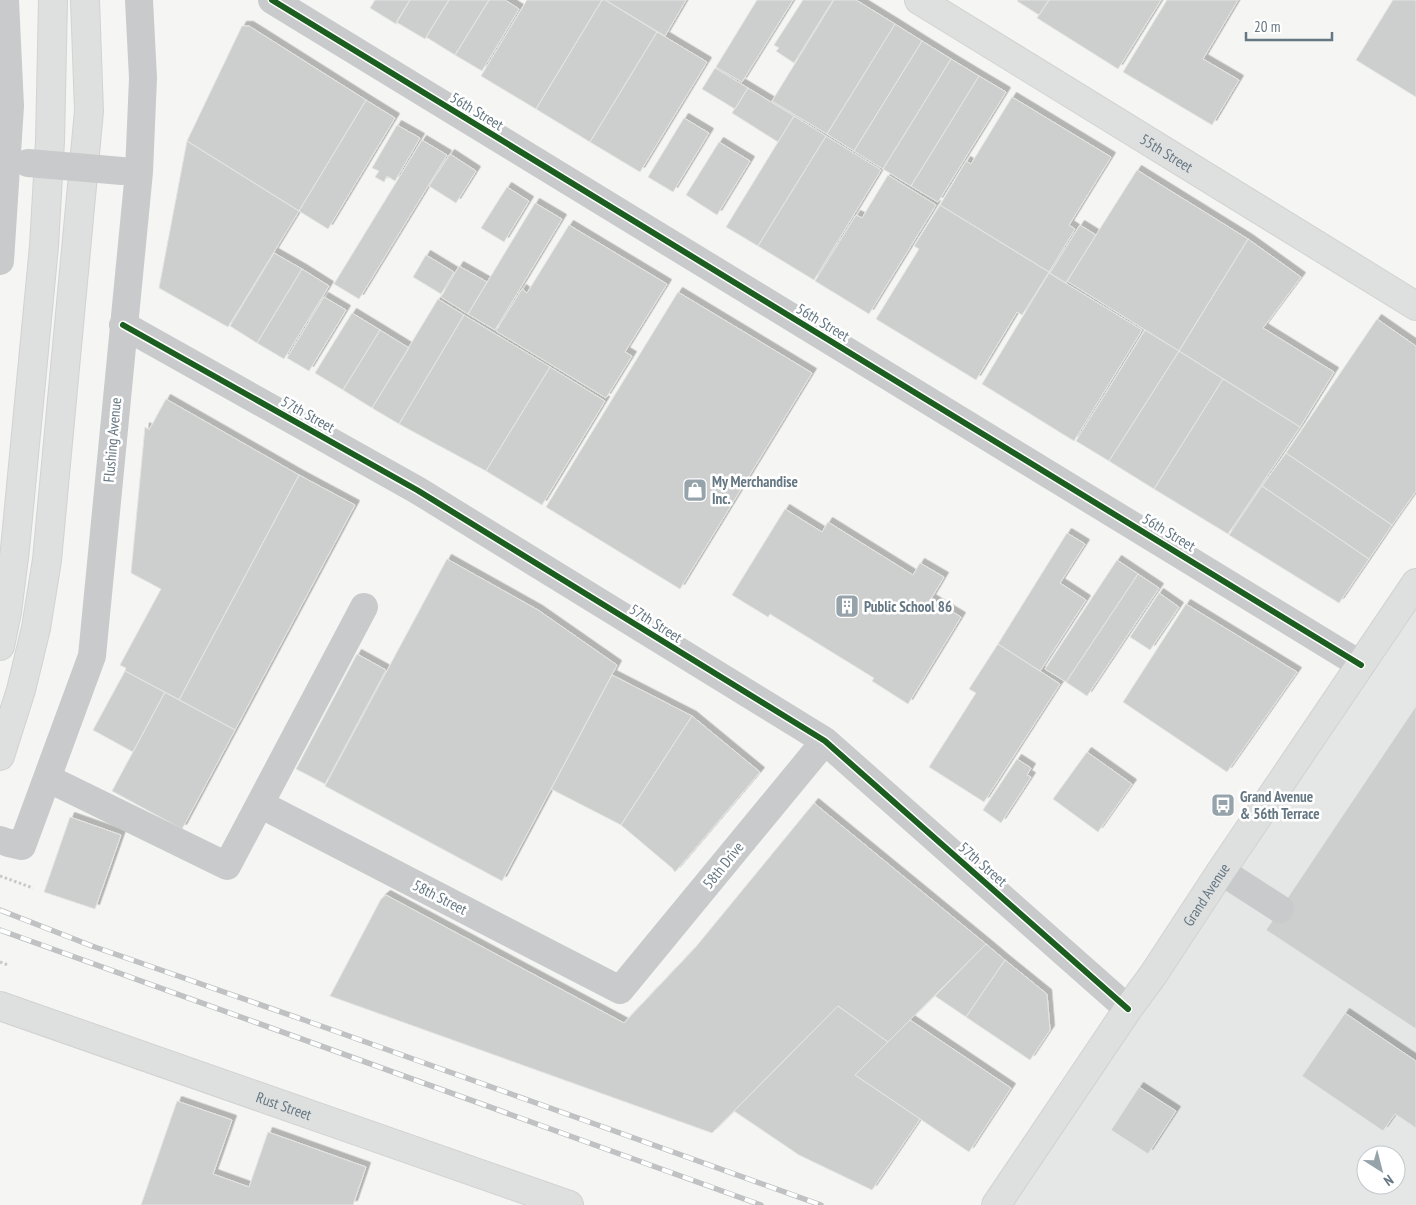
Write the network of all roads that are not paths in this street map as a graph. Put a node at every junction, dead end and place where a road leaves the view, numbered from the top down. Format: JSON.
{"nodes":[{"id":1,"x":53,"y":0,"type":"edge"},
{"id":2,"x":85,"y":0,"type":"edge"},
{"id":3,"x":139,"y":0,"type":"edge"},
{"id":4,"x":272,"y":0,"type":"edge"},
{"id":5,"x":919,"y":0,"type":"edge"},
{"id":6,"x":3,"y":7,"type":"edge"},
{"id":7,"x":18,"y":162,"type":"junction"},
{"id":8,"x":131,"y":171,"type":"junction"},
{"id":9,"x":0,"y":261,"type":"edge"},
{"id":10,"x":1416,"y":306,"type":"edge"},
{"id":11,"x":123,"y":325,"type":"junction"},
{"id":12,"x":1416,"y":583,"type":"edge"},
{"id":13,"x":364,"y":607,"type":"dead end"},
{"id":14,"x":0,"y":646,"type":"edge"},
{"id":15,"x":1361,"y":664,"type":"junction"},
{"id":16,"x":825,"y":741,"type":"junction"},
{"id":17,"x":0,"y":756,"type":"edge"},
{"id":18,"x":47,"y":778,"type":"junction"},
{"id":19,"x":260,"y":804,"type":"junction"},
{"id":20,"x":5,"y":841,"type":"edge"},
{"id":21,"x":1221,"y":871,"type":"junction"},
{"id":22,"x":1280,"y":909,"type":"dead end"},
{"id":23,"x":620,"y":990,"type":"joint"},
{"id":24,"x":0,"y":1006,"type":"edge"},
{"id":25,"x":1128,"y":1008,"type":"junction"},
{"id":26,"x":530,"y":1199,"type":"edge"},
{"id":27,"x":569,"y":1205,"type":"edge"},
{"id":28,"x":996,"y":1205,"type":"edge"}],
"edges":[{"from":1,"to":14,"type":"main road"},
{"from":2,"to":17,"type":"main road"},
{"from":3,"to":8,"type":"street","name":"Flushing Avenue"},
{"from":4,"to":15,"type":"street","name":"56th Street"},
{"from":5,"to":10,"type":"main road","name":"55th Street"},
{"from":6,"to":7,"type":"street"},
{"from":7,"to":8,"type":"street","bridge":true},
{"from":7,"to":9,"type":"street"},
{"from":8,"to":11,"type":"street","name":"Flushing Avenue"},
{"from":11,"to":16,"type":"street","name":"57th Street"},
{"from":11,"to":18,"type":"street","name":"Flushing Avenue"},
{"from":12,"to":15,"type":"main road","name":"Grand Avenue"},
{"from":13,"to":19,"type":"street"},
{"from":15,"to":21,"type":"main road","name":"Grand Avenue"},
{"from":16,"to":23,"type":"street","name":"58th Drive"},
{"from":16,"to":25,"type":"street","name":"57th Street"},
{"from":18,"to":19,"type":"street"},
{"from":18,"to":20,"type":"street","name":"Flushing Avenue"},
{"from":19,"to":23,"type":"street","name":"58th Street"},
{"from":21,"to":22,"type":"street"},
{"from":21,"to":25,"type":"main road","name":"Grand Avenue"},
{"from":24,"to":26,"type":"main road","name":"Rust Street"},
{"from":25,"to":28,"type":"main road","name":"Grand Avenue"},
{"from":26,"to":27,"type":"main road","name":"Rust Street"}]}
